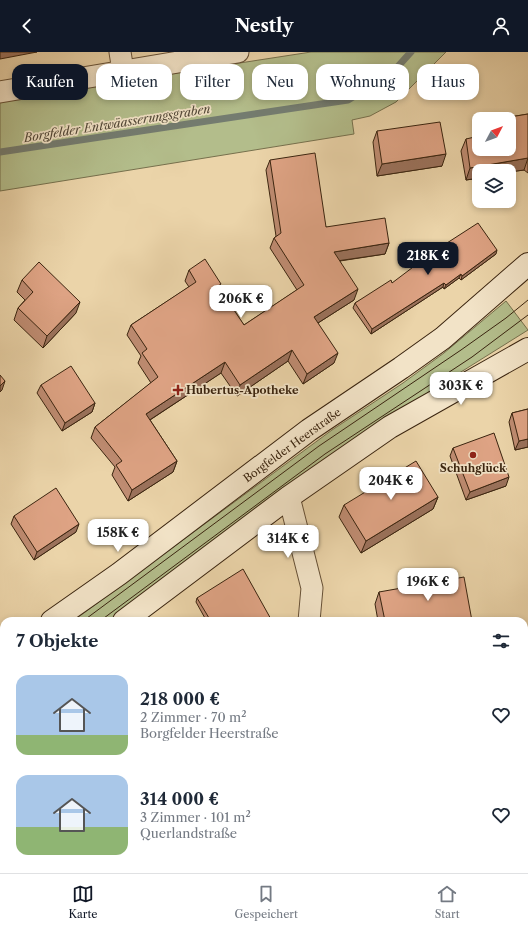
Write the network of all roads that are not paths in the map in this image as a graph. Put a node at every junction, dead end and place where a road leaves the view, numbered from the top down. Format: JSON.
{"nodes":[{"id":1,"x":238,"y":52,"type":"edge"},
{"id":2,"x":122,"y":62,"type":"edge"},
{"id":3,"x":0,"y":92,"type":"edge"},
{"id":4,"x":528,"y":264,"type":"edge"},
{"id":5,"x":528,"y":349,"type":"edge"},
{"id":6,"x":290,"y":497,"type":"junction"},
{"id":7,"x":58,"y":617,"type":"edge"},
{"id":8,"x":129,"y":617,"type":"edge"},
{"id":9,"x":309,"y":617,"type":"edge"}],
"edges":[{"from":1,"to":2,"type":"street"},
{"from":2,"to":3,"type":"street"},
{"from":4,"to":7,"type":"main road","name":"Borgfelder Heerstraße"},
{"from":5,"to":6,"type":"main road"},
{"from":6,"to":8,"type":"main road"},
{"from":6,"to":9,"type":"street"}]}
